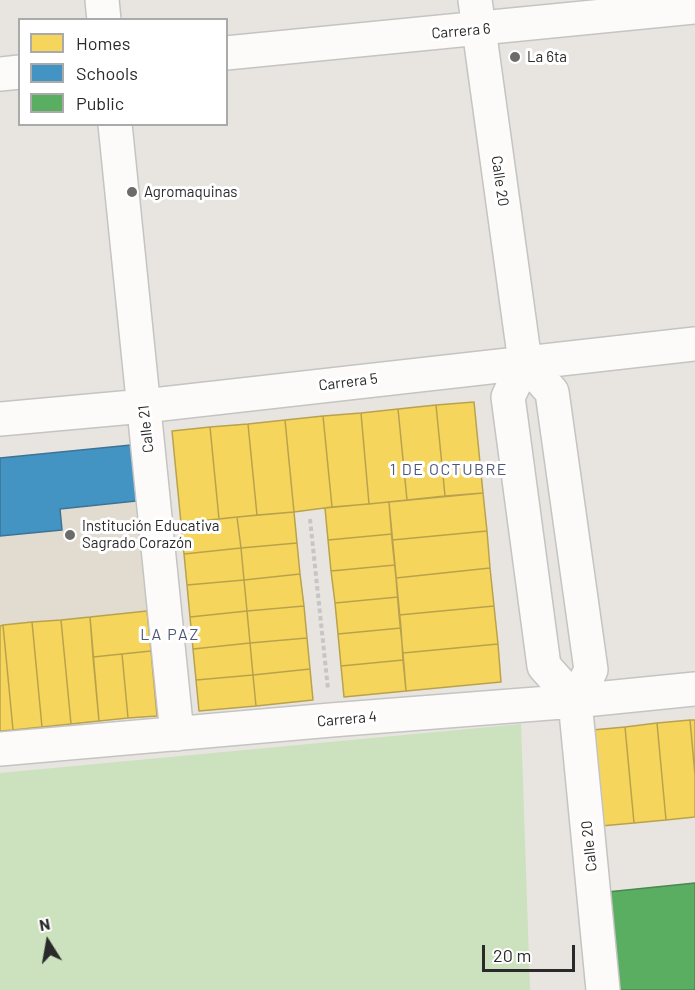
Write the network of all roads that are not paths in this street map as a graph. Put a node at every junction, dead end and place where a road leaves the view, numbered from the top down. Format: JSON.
{"nodes":[{"id":1,"x":102,"y":0,"type":"edge"},
{"id":2,"x":695,"y":7,"type":"edge"},
{"id":3,"x":477,"y":15,"type":"edge"},
{"id":4,"x":104,"y":18,"type":"edge"},
{"id":5,"x":228,"y":52,"type":"edge"},
{"id":6,"x":18,"y":72,"type":"edge"},
{"id":7,"x":0,"y":74,"type":"edge"},
{"id":8,"x":115,"y":126,"type":"edge"},
{"id":9,"x":695,"y":344,"type":"edge"},
{"id":10,"x":525,"y":362,"type":"junction"},
{"id":11,"x":144,"y":406,"type":"junction"},
{"id":12,"x":0,"y":419,"type":"edge"},
{"id":13,"x":695,"y":689,"type":"edge"},
{"id":14,"x":575,"y":701,"type":"junction"},
{"id":15,"x":177,"y":734,"type":"junction"},
{"id":16,"x":0,"y":749,"type":"edge"},
{"id":17,"x":603,"y":990,"type":"edge"}],
"edges":[{"from":1,"to":4,"type":"street"},
{"from":2,"to":3,"type":"street","name":"Carrera 6"},
{"from":3,"to":5,"type":"street","name":"Carrera 6"},
{"from":3,"to":10,"type":"street","name":"Calle 20"},
{"from":6,"to":7,"type":"street"},
{"from":8,"to":11,"type":"street","name":"Calle 21"},
{"from":9,"to":10,"type":"street","name":"Carrera 5"},
{"from":10,"to":11,"type":"street","name":"Carrera 5"},
{"from":10,"to":14,"type":"street"},
{"from":10,"to":14,"type":"street"},
{"from":11,"to":12,"type":"street","name":"Carrera 5"},
{"from":11,"to":15,"type":"street","name":"Calle 21"},
{"from":13,"to":14,"type":"street","name":"Carrera 4"},
{"from":14,"to":15,"type":"street","name":"Carrera 4"},
{"from":14,"to":17,"type":"street","name":"Calle 20"},
{"from":15,"to":16,"type":"street","name":"Carrera 4"}]}
